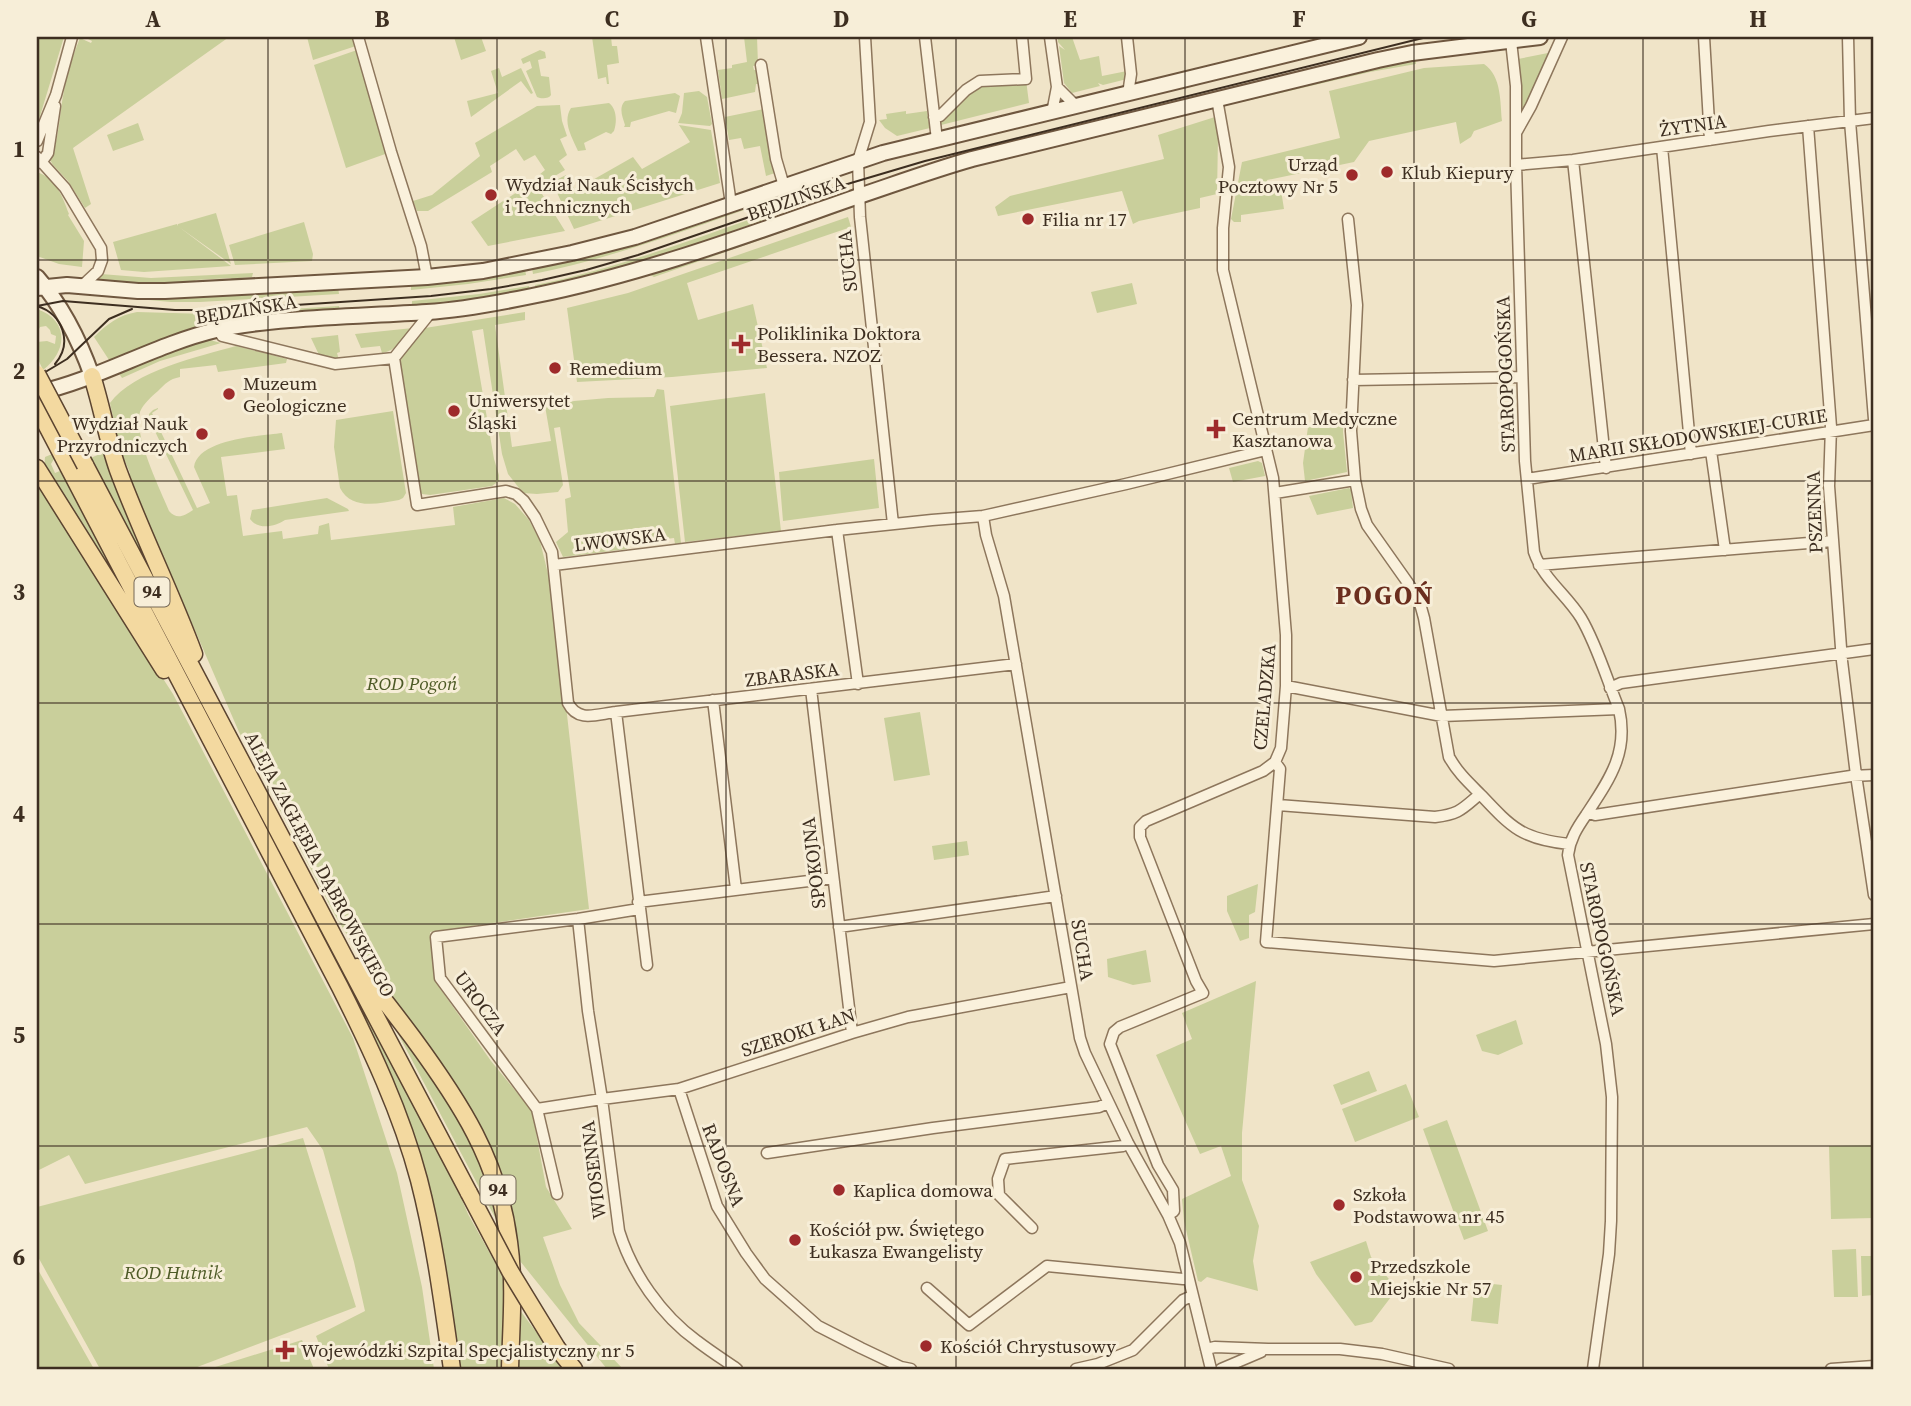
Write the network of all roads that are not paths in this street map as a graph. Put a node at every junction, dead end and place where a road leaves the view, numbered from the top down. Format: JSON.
{"nodes":[{"id":1,"x":72,"y":37,"type":"edge"},
{"id":2,"x":358,"y":37,"type":"edge"},
{"id":3,"x":706,"y":37,"type":"edge"},
{"id":4,"x":865,"y":37,"type":"edge"},
{"id":5,"x":925,"y":37,"type":"edge"},
{"id":6,"x":1021,"y":37,"type":"edge"},
{"id":7,"x":1050,"y":37,"type":"edge"},
{"id":8,"x":1127,"y":37,"type":"edge"},
{"id":9,"x":1359,"y":37,"type":"edge"},
{"id":10,"x":1541,"y":37,"type":"edge"},
{"id":11,"x":1562,"y":37,"type":"edge"},
{"id":12,"x":1704,"y":37,"type":"edge"},
{"id":13,"x":1849,"y":37,"type":"edge"},
{"id":14,"x":1511,"y":39,"type":"edge"},
{"id":15,"x":761,"y":65,"type":"dead end"},
{"id":16,"x":1056,"y":87,"type":"junction"},
{"id":17,"x":1128,"y":94,"type":"junction"},
{"id":18,"x":56,"y":95,"type":"junction"},
{"id":19,"x":1217,"y":99,"type":"junction"},
{"id":20,"x":1077,"y":107,"type":"junction"},
{"id":21,"x":1052,"y":113,"type":"junction"},
{"id":22,"x":934,"y":117,"type":"junction"},
{"id":23,"x":1874,"y":118,"type":"edge"},
{"id":24,"x":1850,"y":121,"type":"junction"},
{"id":25,"x":1808,"y":126,"type":"junction"},
{"id":26,"x":1516,"y":132,"type":"junction"},
{"id":27,"x":937,"y":140,"type":"junction"},
{"id":28,"x":1710,"y":140,"type":"junction"},
{"id":29,"x":37,"y":141,"type":"edge"},
{"id":30,"x":1662,"y":147,"type":"junction"},
{"id":31,"x":1573,"y":160,"type":"junction"},
{"id":32,"x":38,"y":161,"type":"edge"},
{"id":33,"x":858,"y":161,"type":"junction"},
{"id":34,"x":1516,"y":164,"type":"junction"},
{"id":35,"x":784,"y":186,"type":"junction"},
{"id":36,"x":859,"y":197,"type":"junction"},
{"id":37,"x":731,"y":204,"type":"junction"},
{"id":38,"x":1348,"y":219,"type":"dead end"},
{"id":39,"x":427,"y":277,"type":"junction"},
{"id":40,"x":40,"y":284,"type":"edge"},
{"id":41,"x":82,"y":286,"type":"junction"},
{"id":42,"x":431,"y":312,"type":"junction"},
{"id":43,"x":219,"y":330,"type":"junction"},
{"id":44,"x":394,"y":358,"type":"junction"},
{"id":45,"x":37,"y":374,"type":"edge"},
{"id":46,"x":92,"y":376,"type":"junction"},
{"id":47,"x":1522,"y":377,"type":"junction"},
{"id":48,"x":1353,"y":380,"type":"junction"},
{"id":49,"x":37,"y":393,"type":"edge"},
{"id":50,"x":37,"y":407,"type":"edge"},
{"id":51,"x":1874,"y":419,"type":"edge"},
{"id":52,"x":1874,"y":425,"type":"edge"},
{"id":53,"x":1831,"y":432,"type":"junction"},
{"id":54,"x":1266,"y":450,"type":"junction"},
{"id":55,"x":1711,"y":451,"type":"junction"},
{"id":56,"x":1691,"y":454,"type":"junction"},
{"id":57,"x":37,"y":468,"type":"edge"},
{"id":58,"x":1606,"y":468,"type":"junction"},
{"id":59,"x":1527,"y":479,"type":"junction"},
{"id":60,"x":1355,"y":480,"type":"junction"},
{"id":61,"x":1275,"y":493,"type":"junction"},
{"id":62,"x":983,"y":516,"type":"junction"},
{"id":63,"x":893,"y":524,"type":"junction"},
{"id":64,"x":837,"y":530,"type":"junction"},
{"id":65,"x":1833,"y":541,"type":"junction"},
{"id":66,"x":1725,"y":550,"type":"junction"},
{"id":67,"x":554,"y":565,"type":"junction"},
{"id":68,"x":1539,"y":565,"type":"junction"},
{"id":69,"x":1874,"y":649,"type":"edge"},
{"id":70,"x":1841,"y":654,"type":"junction"},
{"id":71,"x":1016,"y":664,"type":"junction"},
{"id":72,"x":858,"y":684,"type":"junction"},
{"id":73,"x":1286,"y":686,"type":"junction"},
{"id":74,"x":1610,"y":688,"type":"junction"},
{"id":75,"x":811,"y":689,"type":"junction"},
{"id":76,"x":713,"y":700,"type":"junction"},
{"id":77,"x":1619,"y":709,"type":"junction"},
{"id":78,"x":573,"y":712,"type":"joint"},
{"id":79,"x":616,"y":712,"type":"junction"},
{"id":80,"x":1442,"y":716,"type":"junction"},
{"id":81,"x":219,"y":718,"type":"junction"},
{"id":82,"x":202,"y":724,"type":"junction"},
{"id":83,"x":1275,"y":762,"type":"junction"},
{"id":84,"x":1856,"y":775,"type":"junction"},
{"id":85,"x":1874,"y":775,"type":"edge"},
{"id":86,"x":1480,"y":794,"type":"junction"},
{"id":87,"x":1278,"y":805,"type":"junction"},
{"id":88,"x":1588,"y":812,"type":"junction"},
{"id":89,"x":1569,"y":844,"type":"junction"},
{"id":90,"x":832,"y":878,"type":"junction"},
{"id":91,"x":736,"y":889,"type":"junction"},
{"id":92,"x":1874,"y":895,"type":"edge"},
{"id":93,"x":1056,"y":896,"type":"junction"},
{"id":94,"x":639,"y":905,"type":"junction"},
{"id":95,"x":578,"y":919,"type":"junction"},
{"id":96,"x":1874,"y":924,"type":"edge"},
{"id":97,"x":839,"y":928,"type":"junction"},
{"id":98,"x":339,"y":947,"type":"junction"},
{"id":99,"x":1587,"y":952,"type":"junction"},
{"id":100,"x":647,"y":965,"type":"dead end"},
{"id":101,"x":1071,"y":987,"type":"junction"},
{"id":102,"x":852,"y":1033,"type":"junction"},
{"id":103,"x":679,"y":1089,"type":"junction"},
{"id":104,"x":602,"y":1099,"type":"junction"},
{"id":105,"x":1108,"y":1103,"type":"junction"},
{"id":106,"x":537,"y":1109,"type":"junction"},
{"id":107,"x":1128,"y":1143,"type":"junction"},
{"id":108,"x":767,"y":1153,"type":"dead end"},
{"id":109,"x":557,"y":1194,"type":"dead end"},
{"id":110,"x":1168,"y":1215,"type":"junction"},
{"id":111,"x":1032,"y":1228,"type":"dead end"},
{"id":112,"x":1188,"y":1278,"type":"junction"},
{"id":113,"x":927,"y":1288,"type":"dead end"},
{"id":114,"x":1192,"y":1296,"type":"junction"},
{"id":115,"x":1206,"y":1349,"type":"junction"},
{"id":116,"x":1268,"y":1349,"type":"junction"},
{"id":117,"x":1874,"y":1366,"type":"edge"},
{"id":118,"x":452,"y":1369,"type":"edge"},
{"id":119,"x":510,"y":1369,"type":"edge"},
{"id":120,"x":574,"y":1369,"type":"edge"},
{"id":121,"x":737,"y":1369,"type":"edge"},
{"id":122,"x":911,"y":1369,"type":"edge"},
{"id":123,"x":1076,"y":1369,"type":"edge"},
{"id":124,"x":1211,"y":1369,"type":"edge"},
{"id":125,"x":1220,"y":1369,"type":"edge"},
{"id":126,"x":1449,"y":1369,"type":"edge"},
{"id":127,"x":1593,"y":1369,"type":"edge"},
{"id":128,"x":1831,"y":1369,"type":"edge"}],
"edges":[{"from":1,"to":18,"type":"street"},
{"from":2,"to":39,"type":"street"},
{"from":3,"to":37,"type":"street"},
{"from":4,"to":33,"type":"street","name":"SUCHA"},
{"from":5,"to":22,"type":"street"},
{"from":6,"to":22,"type":"street"},
{"from":7,"to":16,"type":"street"},
{"from":8,"to":17,"type":"street"},
{"from":9,"to":17,"type":"street","name":"BĘDZIŃSKA"},
{"from":10,"to":14,"type":"street","name":"BĘDZIŃSKA"},
{"from":11,"to":26,"type":"street","name":"STAROPOGOŃSKA"},
{"from":12,"to":28,"type":"street"},
{"from":13,"to":24,"type":"street"},
{"from":14,"to":19,"type":"street","name":"BĘDZIŃSKA"},
{"from":14,"to":26,"type":"street","name":"STAROPOGOŃSKA"},
{"from":15,"to":35,"type":"street"},
{"from":16,"to":20,"type":"street"},
{"from":16,"to":21,"type":"street"},
{"from":17,"to":20,"type":"street","name":"BĘDZIŃSKA"},
{"from":18,"to":29,"type":"street"},
{"from":18,"to":32,"type":"street"},
{"from":19,"to":36,"type":"street","name":"BĘDZIŃSKA"},
{"from":19,"to":54,"type":"street","name":"CZELADZKA"},
{"from":20,"to":21,"type":"street","name":"BĘDZIŃSKA"},
{"from":21,"to":27,"type":"street","name":"BĘDZIŃSKA"},
{"from":22,"to":27,"type":"street"},
{"from":23,"to":24,"type":"street","name":"ŻYTNIA"},
{"from":24,"to":25,"type":"street","name":"ŻYTNIA"},
{"from":24,"to":51,"type":"street"},
{"from":25,"to":28,"type":"street","name":"ŻYTNIA"},
{"from":25,"to":53,"type":"street","name":"PSZENNA"},
{"from":26,"to":34,"type":"street","name":"STAROPOGOŃSKA"},
{"from":27,"to":33,"type":"street","name":"BĘDZIŃSKA"},
{"from":28,"to":30,"type":"street","name":"ŻYTNIA"},
{"from":30,"to":31,"type":"street","name":"ŻYTNIA"},
{"from":30,"to":56,"type":"street"},
{"from":31,"to":34,"type":"street","name":"ŻYTNIA"},
{"from":31,"to":58,"type":"street"},
{"from":32,"to":41,"type":"street"},
{"from":33,"to":35,"type":"street","name":"BĘDZIŃSKA"},
{"from":33,"to":36,"type":"street","name":"SUCHA"},
{"from":34,"to":47,"type":"street","name":"STAROPOGOŃSKA"},
{"from":35,"to":37,"type":"street","name":"BĘDZIŃSKA"},
{"from":36,"to":42,"type":"street","name":"BĘDZIŃSKA"},
{"from":36,"to":63,"type":"street","name":"SUCHA"},
{"from":37,"to":39,"type":"street","name":"BĘDZIŃSKA"},
{"from":38,"to":48,"type":"street"},
{"from":39,"to":41,"type":"street","name":"BĘDZIŃSKA"},
{"from":40,"to":41,"type":"street","name":"BĘDZIŃSKA"},
{"from":40,"to":46,"type":"street","name":"BĘDZIŃSKA"},
{"from":42,"to":43,"type":"street","name":"BĘDZIŃSKA"},
{"from":42,"to":44,"type":"street"},
{"from":43,"to":44,"type":"street"},
{"from":43,"to":46,"type":"street","name":"BĘDZIŃSKA"},
{"from":44,"to":67,"type":"street"},
{"from":45,"to":81,"type":"main road","name":"ALEJA ZAGŁĘBIA DĄBROWSKIEGO","number":"94","bridge":true},
{"from":46,"to":49,"type":"street","name":"BĘDZIŃSKA"},
{"from":46,"to":81,"type":"main road"},
{"from":47,"to":48,"type":"street"},
{"from":47,"to":59,"type":"street","name":"STAROPOGOŃSKA"},
{"from":48,"to":60,"type":"street"},
{"from":50,"to":82,"type":"main road","name":"ALEJA ZAGŁĘBIA DĄBROWSKIEGO","number":"94"},
{"from":52,"to":53,"type":"street","name":"MARII SKŁODOWSKIEJ-CURIE"},
{"from":53,"to":55,"type":"street","name":"MARII SKŁODOWSKIEJ-CURIE"},
{"from":53,"to":65,"type":"street","name":"PSZENNA"},
{"from":54,"to":61,"type":"street","name":"CZELADZKA"},
{"from":54,"to":62,"type":"street","name":"LWOWSKA"},
{"from":55,"to":56,"type":"street","name":"MARII SKŁODOWSKIEJ-CURIE"},
{"from":55,"to":66,"type":"street"},
{"from":56,"to":58,"type":"street","name":"MARII SKŁODOWSKIEJ-CURIE"},
{"from":57,"to":82,"type":"main road"},
{"from":58,"to":59,"type":"street","name":"MARII SKŁODOWSKIEJ-CURIE"},
{"from":59,"to":68,"type":"street","name":"STAROPOGOŃSKA"},
{"from":60,"to":61,"type":"street"},
{"from":60,"to":80,"type":"street"},
{"from":61,"to":73,"type":"street","name":"CZELADZKA"},
{"from":62,"to":63,"type":"street","name":"LWOWSKA"},
{"from":62,"to":71,"type":"street","name":"SUCHA"},
{"from":63,"to":64,"type":"street","name":"LWOWSKA"},
{"from":64,"to":67,"type":"street","name":"LWOWSKA"},
{"from":64,"to":72,"type":"street"},
{"from":65,"to":66,"type":"street"},
{"from":65,"to":70,"type":"street","name":"PSZENNA"},
{"from":66,"to":68,"type":"street"},
{"from":67,"to":78,"type":"street","name":"LWOWSKA"},
{"from":68,"to":74,"type":"street","name":"STAROPOGOŃSKA"},
{"from":69,"to":70,"type":"street"},
{"from":70,"to":74,"type":"street"},
{"from":70,"to":84,"type":"street","name":"PSZENNA"},
{"from":71,"to":72,"type":"street","name":"ZBARASKA"},
{"from":71,"to":93,"type":"street","name":"SUCHA"},
{"from":72,"to":75,"type":"street","name":"ZBARASKA"},
{"from":73,"to":80,"type":"street"},
{"from":73,"to":83,"type":"street","name":"CZELADZKA"},
{"from":74,"to":77,"type":"street","name":"STAROPOGOŃSKA"},
{"from":75,"to":76,"type":"street","name":"ZBARASKA"},
{"from":75,"to":90,"type":"street","name":"SPOKOJNA"},
{"from":76,"to":79,"type":"street","name":"ZBARASKA"},
{"from":76,"to":91,"type":"street"},
{"from":77,"to":80,"type":"street"},
{"from":77,"to":88,"type":"street","name":"STAROPOGOŃSKA"},
{"from":78,"to":79,"type":"street","name":"ZBARASKA"},
{"from":79,"to":94,"type":"street"},
{"from":80,"to":86,"type":"street"},
{"from":81,"to":98,"type":"main road","name":"ALEJA ZAGŁĘBIA DĄBROWSKIEGO","number":"94"},
{"from":82,"to":118,"type":"main road","name":"ALEJA ZAGŁĘBIA DĄBROWSKIEGO","number":"94"},
{"from":83,"to":87,"type":"street"},
{"from":83,"to":110,"type":"street","name":"CZELADZKA"},
{"from":84,"to":85,"type":"street"},
{"from":84,"to":88,"type":"street"},
{"from":84,"to":92,"type":"street","name":"PSZENNA"},
{"from":86,"to":87,"type":"street"},
{"from":86,"to":89,"type":"street"},
{"from":87,"to":99,"type":"street"},
{"from":88,"to":89,"type":"street","name":"STAROPOGOŃSKA"},
{"from":89,"to":99,"type":"street","name":"STAROPOGOŃSKA"},
{"from":90,"to":91,"type":"street","name":"UROCZA"},
{"from":90,"to":97,"type":"street","name":"SPOKOJNA"},
{"from":91,"to":94,"type":"street","name":"UROCZA"},
{"from":93,"to":97,"type":"street"},
{"from":93,"to":101,"type":"street","name":"SUCHA"},
{"from":94,"to":95,"type":"street","name":"UROCZA"},
{"from":94,"to":100,"type":"street"},
{"from":95,"to":104,"type":"street","name":"WIOSENNA"},
{"from":95,"to":106,"type":"street","name":"UROCZA"},
{"from":96,"to":99,"type":"street"},
{"from":97,"to":102,"type":"street","name":"SPOKOJNA"},
{"from":98,"to":119,"type":"main road","number":"94"},
{"from":98,"to":120,"type":"main road","name":"ALEJA ZAGŁĘBIA DĄBROWSKIEGO","number":"94","bridge":true},
{"from":99,"to":127,"type":"street","name":"STAROPOGOŃSKA"},
{"from":101,"to":102,"type":"street","name":"SZEROKI ŁAN"},
{"from":101,"to":105,"type":"street","name":"SUCHA"},
{"from":102,"to":103,"type":"street","name":"SZEROKI ŁAN"},
{"from":103,"to":104,"type":"street","name":"SZEROKI ŁAN"},
{"from":103,"to":122,"type":"street","name":"RADOSNA"},
{"from":104,"to":106,"type":"street","name":"SZEROKI ŁAN"},
{"from":104,"to":121,"type":"street","name":"WIOSENNA"},
{"from":105,"to":107,"type":"street","name":"SUCHA"},
{"from":105,"to":108,"type":"street"},
{"from":106,"to":109,"type":"street","name":"UROCZA"},
{"from":107,"to":110,"type":"street","name":"SUCHA"},
{"from":107,"to":111,"type":"street"},
{"from":110,"to":112,"type":"street","name":"SUCHA"},
{"from":112,"to":113,"type":"street"},
{"from":112,"to":114,"type":"street","name":"SUCHA"},
{"from":114,"to":115,"type":"street","name":"SUCHA"},
{"from":114,"to":123,"type":"street"},
{"from":115,"to":116,"type":"street"},
{"from":115,"to":124,"type":"street","name":"SUCHA"},
{"from":116,"to":125,"type":"street"},
{"from":116,"to":126,"type":"street"},
{"from":117,"to":128,"type":"street"}]}
